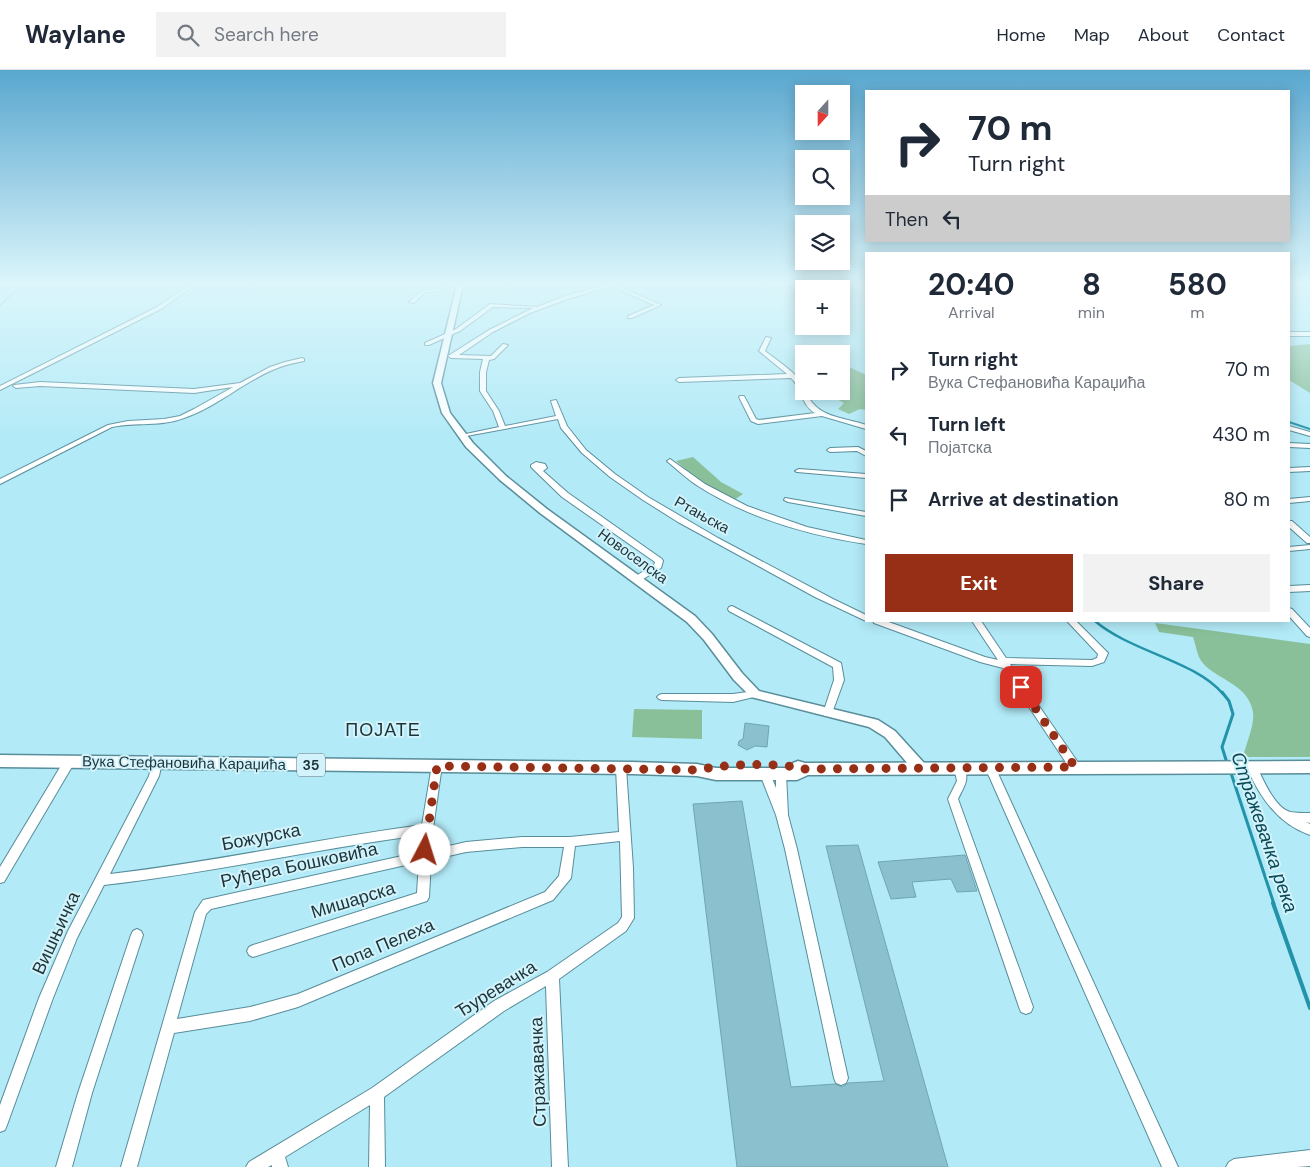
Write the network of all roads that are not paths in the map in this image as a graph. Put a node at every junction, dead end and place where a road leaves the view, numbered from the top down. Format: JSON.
{"nodes":[{"id":1,"x":103,"y":336,"type":"edge"},
{"id":2,"x":444,"y":336,"type":"edge"},
{"id":3,"x":449,"y":336,"type":"edge"},
{"id":4,"x":481,"y":336,"type":"edge"},
{"id":5,"x":768,"y":338,"type":"dead end"},
{"id":6,"x":427,"y":344,"type":"dead end"},
{"id":7,"x":505,"y":345,"type":"dead end"},
{"id":8,"x":449,"y":355,"type":"junction"},
{"id":9,"x":486,"y":359,"type":"junction"},
{"id":10,"x":302,"y":360,"type":"dead end"},
{"id":11,"x":792,"y":376,"type":"junction"},
{"id":12,"x":679,"y":380,"type":"dead end"},
{"id":13,"x":246,"y":383,"type":"junction"},
{"id":14,"x":16,"y":386,"type":"dead end"},
{"id":15,"x":0,"y":388,"type":"edge"},
{"id":16,"x":742,"y":398,"type":"dead end"},
{"id":17,"x":554,"y":401,"type":"dead end"},
{"id":18,"x":821,"y":414,"type":"junction"},
{"id":19,"x":560,"y":417,"type":"junction"},
{"id":20,"x":502,"y":427,"type":"junction"},
{"id":21,"x":865,"y":427,"type":"edge"},
{"id":22,"x":1290,"y":428,"type":"edge"},
{"id":23,"x":1310,"y":434,"type":"edge"},
{"id":24,"x":463,"y":436,"type":"junction"},
{"id":25,"x":1290,"y":445,"type":"edge"},
{"id":26,"x":1310,"y":446,"type":"edge"},
{"id":27,"x":830,"y":450,"type":"dead end"},
{"id":28,"x":865,"y":453,"type":"edge"},
{"id":29,"x":670,"y":461,"type":"dead end"},
{"id":30,"x":1310,"y":469,"type":"edge"},
{"id":31,"x":1290,"y":470,"type":"edge"},
{"id":32,"x":538,"y":471,"type":"dead end"},
{"id":33,"x":799,"y":471,"type":"dead end"},
{"id":34,"x":865,"y":476,"type":"edge"},
{"id":35,"x":0,"y":482,"type":"edge"},
{"id":36,"x":1310,"y":499,"type":"edge"},
{"id":37,"x":788,"y":500,"type":"dead end"},
{"id":38,"x":1290,"y":501,"type":"edge"},
{"id":39,"x":865,"y":514,"type":"edge"},
{"id":40,"x":1290,"y":524,"type":"edge"},
{"id":41,"x":1310,"y":541,"type":"edge"},
{"id":42,"x":865,"y":542,"type":"edge"},
{"id":43,"x":1310,"y":547,"type":"edge"},
{"id":44,"x":1290,"y":549,"type":"edge"},
{"id":45,"x":637,"y":579,"type":"junction"},
{"id":46,"x":1310,"y":588,"type":"edge"},
{"id":47,"x":1290,"y":589,"type":"edge"},
{"id":48,"x":732,"y":609,"type":"dead end"},
{"id":49,"x":1290,"y":612,"type":"edge"},
{"id":50,"x":865,"y":618,"type":"edge"},
{"id":51,"x":880,"y":622,"type":"edge"},
{"id":52,"x":977,"y":622,"type":"edge"},
{"id":53,"x":1072,"y":622,"type":"edge"},
{"id":54,"x":1310,"y":634,"type":"edge"},
{"id":55,"x":1003,"y":663,"type":"junction"},
{"id":56,"x":755,"y":694,"type":"junction"},
{"id":57,"x":662,"y":697,"type":"dead end"},
{"id":58,"x":828,"y":712,"type":"junction"},
{"id":59,"x":0,"y":761,"type":"edge"},
{"id":60,"x":69,"y":762,"type":"junction"},
{"id":61,"x":157,"y":762,"type":"junction"},
{"id":62,"x":437,"y":766,"type":"junction"},
{"id":63,"x":959,"y":767,"type":"junction"},
{"id":64,"x":990,"y":767,"type":"junction"},
{"id":65,"x":1075,"y":767,"type":"junction"},
{"id":66,"x":1310,"y":767,"type":"edge"},
{"id":67,"x":621,"y":768,"type":"junction"},
{"id":68,"x":920,"y":768,"type":"junction"},
{"id":69,"x":1245,"y":768,"type":"junction"},
{"id":70,"x":805,"y":769,"type":"junction"},
{"id":71,"x":697,"y":770,"type":"junction"},
{"id":72,"x":765,"y":774,"type":"junction"},
{"id":73,"x":781,"y":774,"type":"junction"},
{"id":74,"x":782,"y":815,"type":"junction"},
{"id":75,"x":1286,"y":816,"type":"junction"},
{"id":76,"x":1310,"y":818,"type":"edge"},
{"id":77,"x":426,"y":829,"type":"junction"},
{"id":78,"x":1310,"y":830,"type":"edge"},
{"id":79,"x":624,"y":836,"type":"junction"},
{"id":80,"x":522,"y":842,"type":"joint"},
{"id":81,"x":570,"y":842,"type":"junction"},
{"id":82,"x":424,"y":855,"type":"junction"},
{"id":83,"x":0,"y":878,"type":"edge"},
{"id":84,"x":101,"y":880,"type":"junction"},
{"id":85,"x":136,"y":935,"type":"dead end"},
{"id":86,"x":253,"y":951,"type":"dead end"},
{"id":87,"x":552,"y":976,"type":"junction"},
{"id":88,"x":1026,"y":1006,"type":"dead end"},
{"id":89,"x":168,"y":1027,"type":"junction"},
{"id":90,"x":841,"y":1078,"type":"dead end"},
{"id":91,"x":377,"y":1093,"type":"junction"},
{"id":92,"x":0,"y":1125,"type":"edge"},
{"id":93,"x":1310,"y":1158,"type":"edge"},
{"id":94,"x":278,"y":1160,"type":"edge"},
{"id":95,"x":64,"y":1167,"type":"edge"},
{"id":96,"x":129,"y":1167,"type":"edge"},
{"id":97,"x":254,"y":1167,"type":"edge"},
{"id":98,"x":377,"y":1167,"type":"edge"},
{"id":99,"x":560,"y":1167,"type":"edge"},
{"id":100,"x":1170,"y":1167,"type":"edge"},
{"id":101,"x":1234,"y":1167,"type":"edge"}],
"edges":[{"from":1,"to":15,"type":"street"},
{"from":2,"to":6,"type":"street"},
{"from":3,"to":8,"type":"street","name":"Новоселска"},
{"from":4,"to":8,"type":"street"},
{"from":5,"to":11,"type":"street"},
{"from":7,"to":9,"type":"street"},
{"from":8,"to":9,"type":"street"},
{"from":8,"to":24,"type":"street","name":"Новоселска"},
{"from":9,"to":20,"type":"street"},
{"from":10,"to":13,"type":"street"},
{"from":11,"to":12,"type":"street"},
{"from":11,"to":18,"type":"street"},
{"from":13,"to":14,"type":"street"},
{"from":13,"to":35,"type":"street"},
{"from":16,"to":18,"type":"street"},
{"from":17,"to":19,"type":"street","name":"Ртањска"},
{"from":18,"to":21,"type":"street"},
{"from":19,"to":20,"type":"street"},
{"from":19,"to":50,"type":"street","name":"Ртањска"},
{"from":20,"to":24,"type":"street"},
{"from":22,"to":23,"type":"street"},
{"from":24,"to":45,"type":"street","name":"Новоселска"},
{"from":25,"to":26,"type":"street"},
{"from":27,"to":28,"type":"street"},
{"from":29,"to":42,"type":"street"},
{"from":30,"to":31,"type":"street"},
{"from":32,"to":45,"type":"street"},
{"from":33,"to":34,"type":"street"},
{"from":36,"to":38,"type":"street"},
{"from":37,"to":39,"type":"street"},
{"from":40,"to":41,"type":"street"},
{"from":43,"to":44,"type":"street"},
{"from":45,"to":56,"type":"street","name":"Новоселска"},
{"from":46,"to":47,"type":"street"},
{"from":48,"to":58,"type":"street"},
{"from":49,"to":54,"type":"street"},
{"from":51,"to":55,"type":"street"},
{"from":52,"to":55,"type":"street"},
{"from":53,"to":55,"type":"street"},
{"from":55,"to":65,"type":"street"},
{"from":56,"to":57,"type":"street"},
{"from":56,"to":58,"type":"street"},
{"from":58,"to":68,"type":"street"},
{"from":59,"to":60,"type":"main road","name":"Вука Стефановића Караџића","number":"35"},
{"from":60,"to":61,"type":"main road","name":"Вука Стефановића Караџића","number":"35"},
{"from":60,"to":83,"type":"street"},
{"from":61,"to":62,"type":"main road","name":"Вука Стефановића Караџића","number":"35"},
{"from":61,"to":84,"type":"street","name":"Вишњичка"},
{"from":62,"to":67,"type":"main road","name":"Вука Стефановића Караџића","number":"35"},
{"from":62,"to":77,"type":"street","name":"Мишарска"},
{"from":63,"to":64,"type":"main road","name":"Вука Стефановића Караџића","number":"35"},
{"from":63,"to":68,"type":"main road","name":"Вука Стефановића Караџића","number":"35"},
{"from":63,"to":88,"type":"street"},
{"from":64,"to":65,"type":"main road","name":"Вука Стефановића Караџића","number":"35"},
{"from":64,"to":100,"type":"street"},
{"from":65,"to":69,"type":"main road","name":"Вука Стефановића Караџића","number":"35"},
{"from":66,"to":69,"type":"main road","number":"35"},
{"from":67,"to":71,"type":"main road","name":"Вука Стефановића Караџића","number":"35"},
{"from":67,"to":79,"type":"street","name":"Ђуревачка"},
{"from":68,"to":70,"type":"main road","name":"Вука Стефановића Караџића","number":"35"},
{"from":69,"to":75,"type":"street"},
{"from":70,"to":71,"type":"main road","name":"Вука Стефановића Караџића","number":"35"},
{"from":70,"to":73,"type":"main road","name":"Вука Стефановића Караџића","number":"35"},
{"from":71,"to":72,"type":"main road","name":"Вука Стефановића Караџића","number":"35"},
{"from":72,"to":73,"type":"main road","name":"Вука Стефановића Караџића","number":"35"},
{"from":72,"to":74,"type":"street"},
{"from":73,"to":74,"type":"street"},
{"from":74,"to":90,"type":"street"},
{"from":75,"to":76,"type":"street"},
{"from":75,"to":78,"type":"street"},
{"from":77,"to":82,"type":"street","name":"Мишарска"},
{"from":77,"to":84,"type":"street","name":"Божурска"},
{"from":79,"to":81,"type":"street"},
{"from":79,"to":87,"type":"street","name":"Ђуревачка"},
{"from":80,"to":81,"type":"street"},
{"from":80,"to":82,"type":"street","name":"Руђера Бошковића"},
{"from":81,"to":89,"type":"street","name":"Попа Пелеха"},
{"from":82,"to":86,"type":"street","name":"Мишарска"},
{"from":82,"to":89,"type":"street","name":"Руђера Бошковића"},
{"from":84,"to":92,"type":"street","name":"Вишњичка"},
{"from":85,"to":95,"type":"street"},
{"from":87,"to":91,"type":"street","name":"Ђуревачка"},
{"from":87,"to":99,"type":"street","name":"Стражавачка"},
{"from":89,"to":96,"type":"street","name":"Руђера Бошковића"},
{"from":91,"to":94,"type":"street","name":"Ђуревачка"},
{"from":91,"to":98,"type":"street"},
{"from":93,"to":101,"type":"street"},
{"from":94,"to":97,"type":"street","name":"Ђуревачка"}]}
